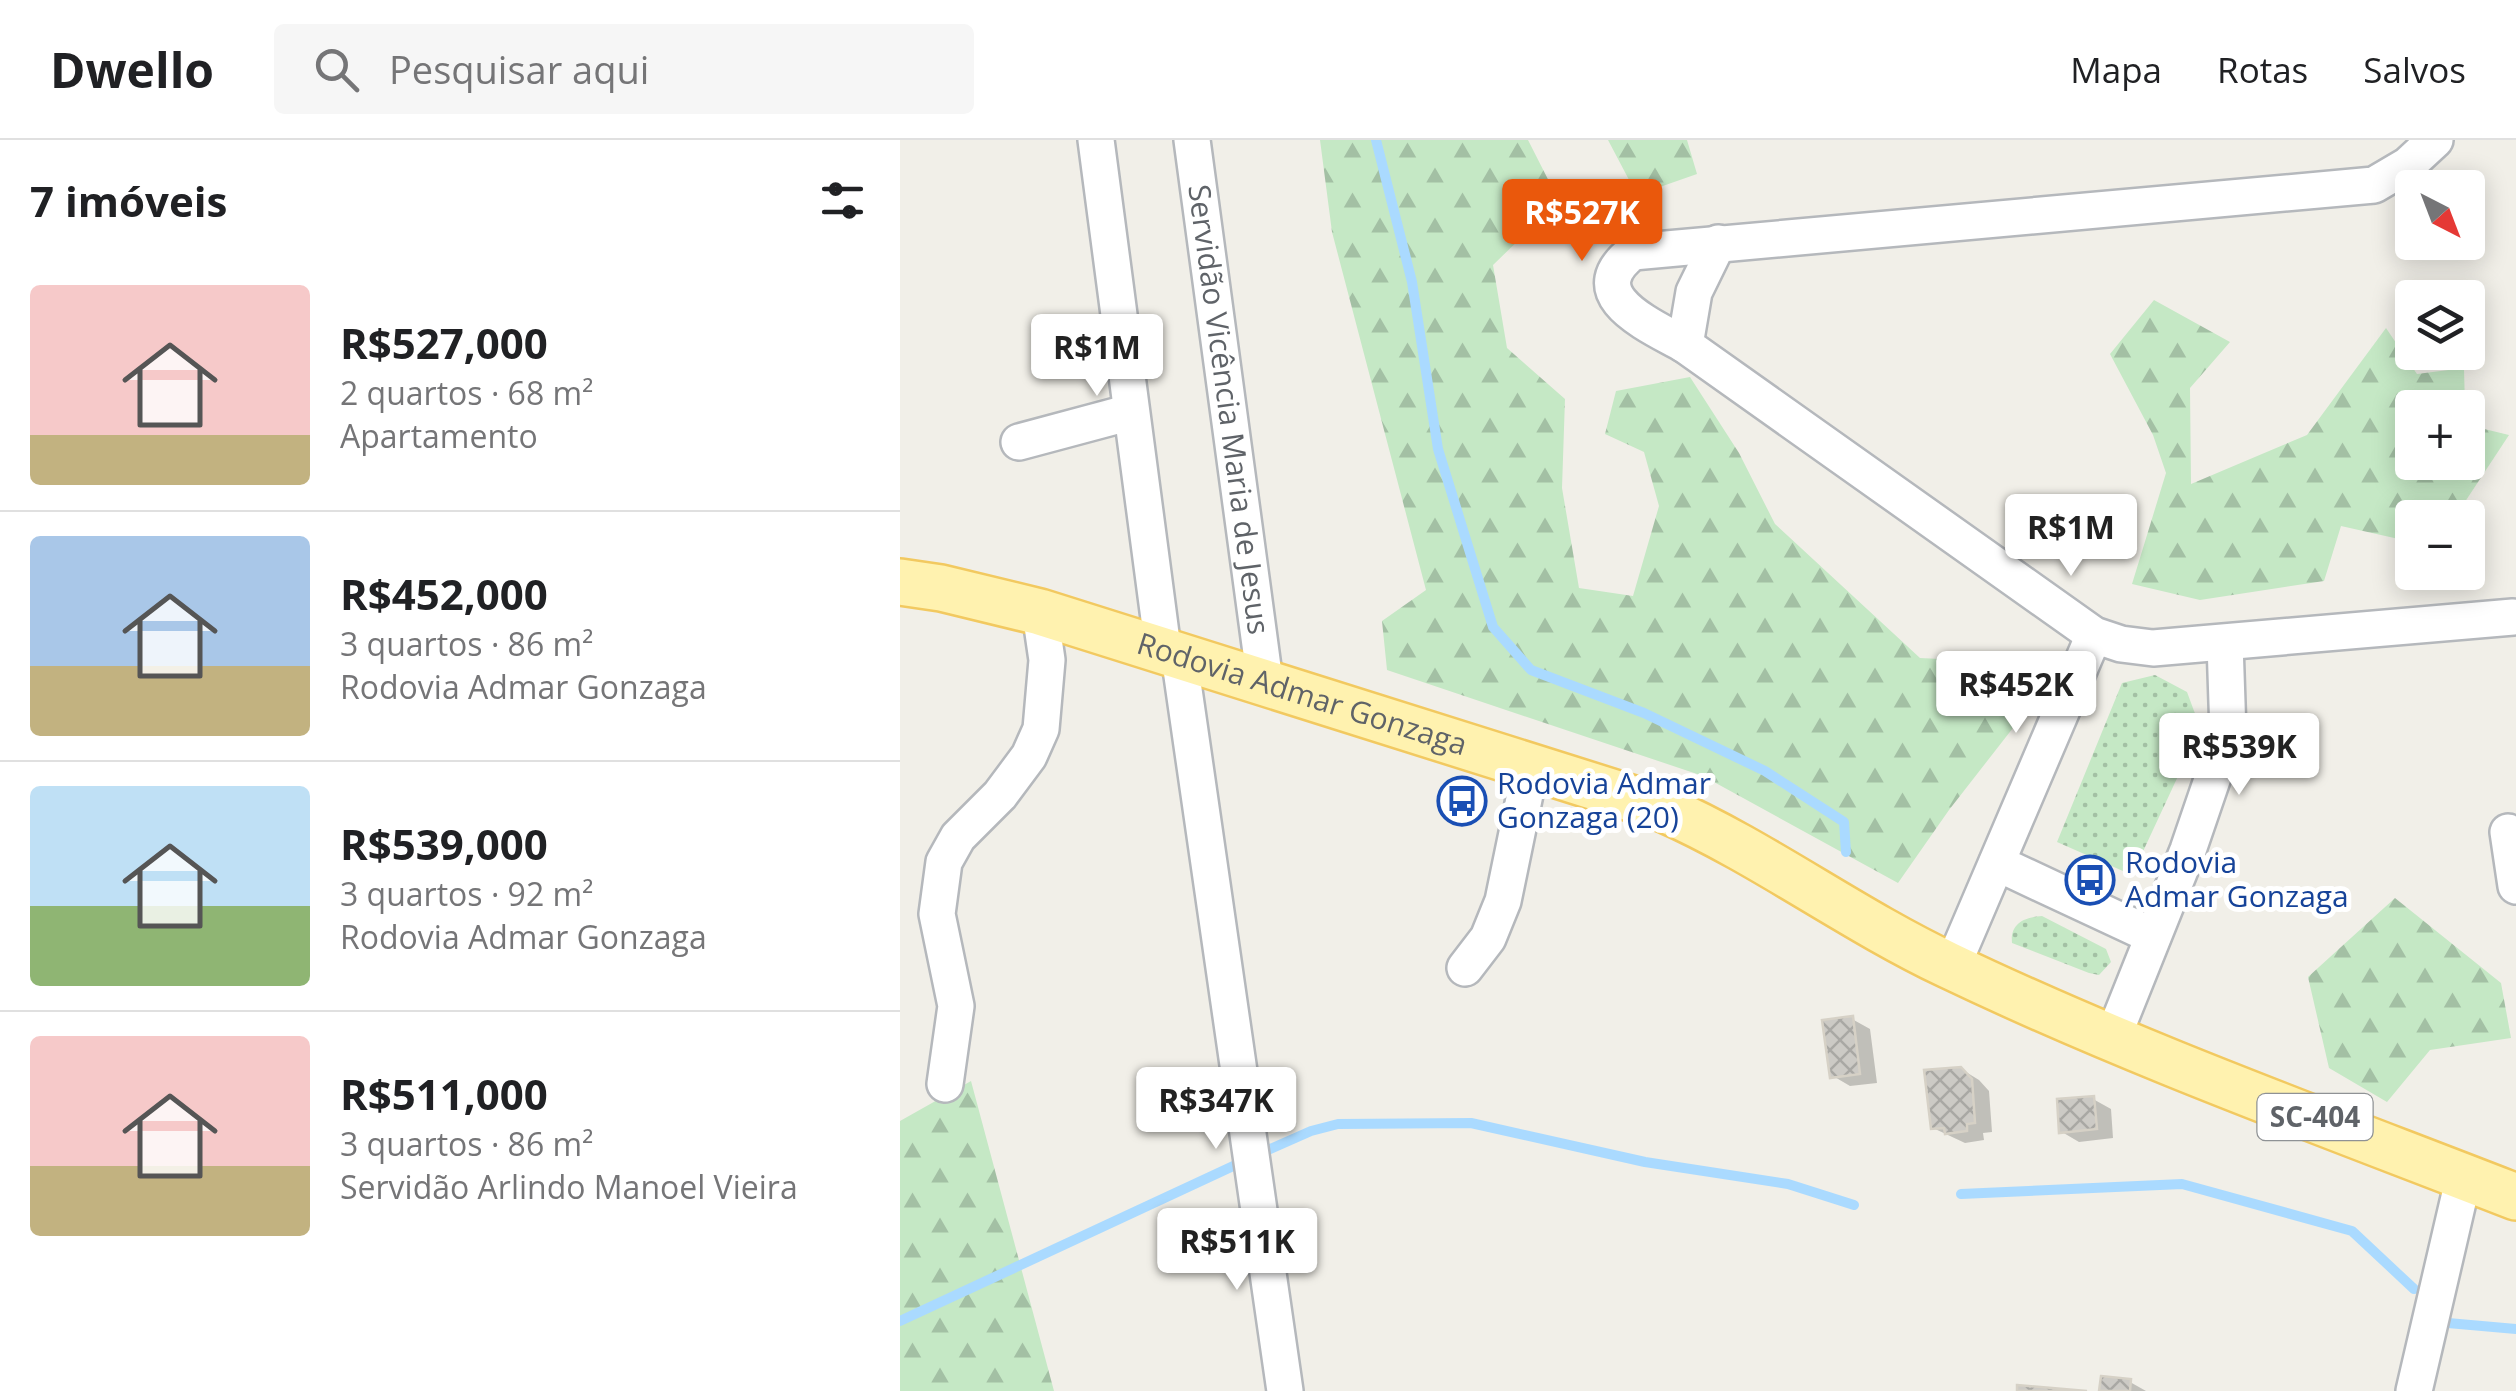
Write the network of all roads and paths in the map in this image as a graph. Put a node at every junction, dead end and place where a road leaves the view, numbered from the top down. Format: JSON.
{"nodes":[{"id":1,"x":1096,"y":140,"type":"edge"},
{"id":2,"x":1192,"y":140,"type":"edge"},
{"id":3,"x":2434,"y":140,"type":"edge"},
{"id":4,"x":1718,"y":243,"type":"junction"},
{"id":5,"x":1685,"y":345,"type":"junction"},
{"id":6,"x":1132,"y":412,"type":"junction"},
{"id":7,"x":1019,"y":442,"type":"dead end"},
{"id":8,"x":900,"y":582,"type":"edge"},
{"id":9,"x":1040,"y":612,"type":"junction"},
{"id":10,"x":2513,"y":616,"type":"dead end"},
{"id":11,"x":2094,"y":635,"type":"junction"},
{"id":12,"x":2225,"y":644,"type":"junction"},
{"id":13,"x":1171,"y":652,"type":"junction"},
{"id":14,"x":1266,"y":682,"type":"junction"},
{"id":15,"x":1530,"y":765,"type":"junction"},
{"id":16,"x":2508,"y":832,"type":"dead end"},
{"id":17,"x":1997,"y":863,"type":"junction"},
{"id":18,"x":2516,"y":886,"type":"edge"},
{"id":19,"x":2153,"y":936,"type":"junction"},
{"id":20,"x":1952,"y":967,"type":"junction"},
{"id":21,"x":1465,"y":968,"type":"dead end"},
{"id":22,"x":2114,"y":1037,"type":"junction"},
{"id":23,"x":945,"y":1084,"type":"dead end"},
{"id":24,"x":2464,"y":1176,"type":"junction"},
{"id":25,"x":2516,"y":1197,"type":"edge"},
{"id":26,"x":1285,"y":1391,"type":"edge"},
{"id":27,"x":2414,"y":1391,"type":"edge"}],
"edges":[{"from":1,"to":6,"type":"street"},
{"from":2,"to":14,"type":"street","name":"Servidão Vicência Maria de Jesus"},
{"from":3,"to":4,"type":"street"},
{"from":4,"to":5,"type":"street"},
{"from":4,"to":5,"type":"street"},
{"from":5,"to":11,"type":"street"},
{"from":6,"to":7,"type":"street"},
{"from":6,"to":13,"type":"street"},
{"from":8,"to":9,"type":"main road","name":"Rodovia Admar Gonzaga","number":"SC-404"},
{"from":9,"to":13,"type":"main road","name":"Rodovia Admar Gonzaga","number":"SC-404"},
{"from":9,"to":23,"type":"street"},
{"from":10,"to":12,"type":"street"},
{"from":11,"to":12,"type":"street"},
{"from":11,"to":17,"type":"street"},
{"from":12,"to":19,"type":"street"},
{"from":13,"to":14,"type":"main road","name":"Rodovia Admar Gonzaga","number":"SC-404"},
{"from":13,"to":26,"type":"street"},
{"from":14,"to":15,"type":"main road","name":"Rodovia Admar Gonzaga","number":"SC-404"},
{"from":15,"to":20,"type":"main road","name":"Rodovia Admar Gonzaga","number":"SC-404"},
{"from":15,"to":21,"type":"street"},
{"from":16,"to":18,"type":"street"},
{"from":17,"to":19,"type":"street"},
{"from":17,"to":20,"type":"street"},
{"from":19,"to":22,"type":"street"},
{"from":20,"to":22,"type":"main road","name":"Rodovia Admar Gonzaga","number":"SC-404"},
{"from":22,"to":24,"type":"main road","name":"Rodovia Admar Gonzaga","number":"SC-404"},
{"from":24,"to":25,"type":"main road","name":"Rodovia Admar Gonzaga","number":"SC-404"},
{"from":24,"to":27,"type":"street"}]}
